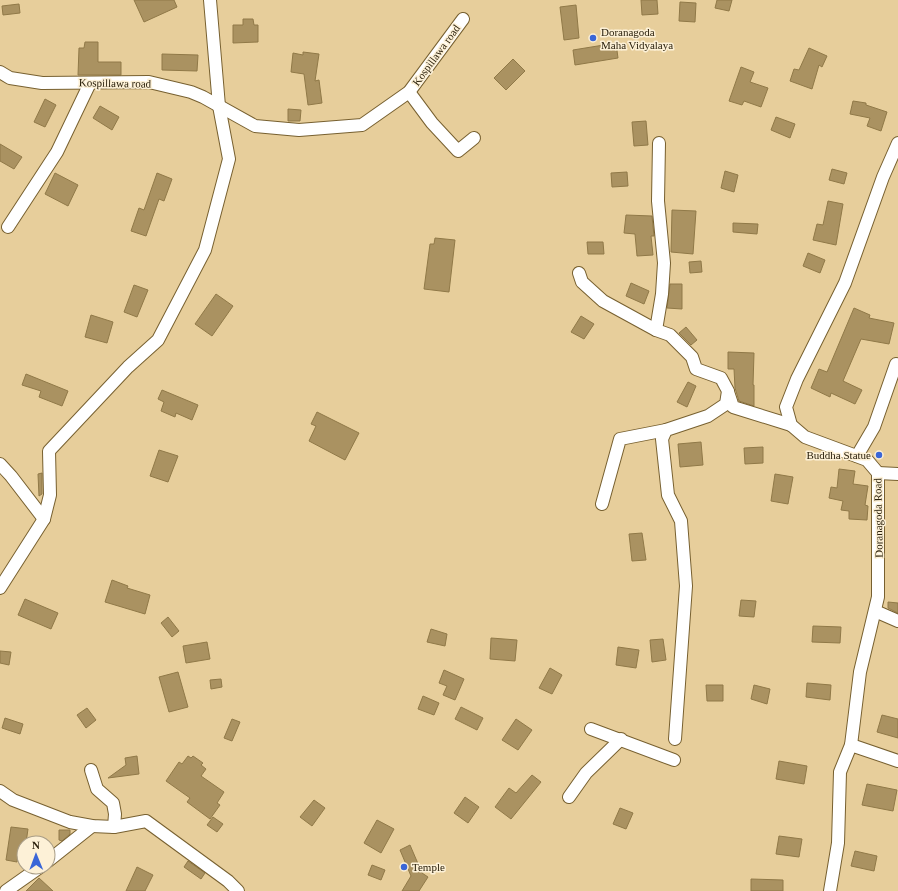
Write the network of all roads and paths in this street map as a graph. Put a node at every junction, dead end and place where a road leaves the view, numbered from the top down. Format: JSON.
{"nodes":[{"id":1,"x":210,"y":0,"type":"edge"},
{"id":2,"x":463,"y":19,"type":"dead end"},
{"id":3,"x":0,"y":72,"type":"edge"},
{"id":4,"x":90,"y":83,"type":"junction"},
{"id":5,"x":409,"y":92,"type":"junction"},
{"id":6,"x":220,"y":106,"type":"junction"},
{"id":7,"x":474,"y":138,"type":"dead end"},
{"id":8,"x":659,"y":143,"type":"dead end"},
{"id":9,"x":898,"y":143,"type":"edge"},
{"id":10,"x":8,"y":227,"type":"dead end"},
{"id":11,"x":579,"y":273,"type":"dead end"},
{"id":12,"x":656,"y":330,"type":"junction"},
{"id":13,"x":896,"y":364,"type":"dead end"},
{"id":14,"x":728,"y":391,"type":"junction"},
{"id":15,"x":791,"y":425,"type":"junction"},
{"id":16,"x":666,"y":430,"type":"junction"},
{"id":17,"x":857,"y":456,"type":"junction"},
{"id":18,"x":0,"y":464,"type":"edge"},
{"id":19,"x":878,"y":473,"type":"junction"},
{"id":20,"x":898,"y":474,"type":"edge"},
{"id":21,"x":602,"y":504,"type":"dead end"},
{"id":22,"x":44,"y":519,"type":"junction"},
{"id":23,"x":0,"y":588,"type":"edge"},
{"id":24,"x":875,"y":611,"type":"junction"},
{"id":25,"x":898,"y":621,"type":"edge"},
{"id":26,"x":591,"y":730,"type":"dead end"},
{"id":27,"x":621,"y":739,"type":"junction"},
{"id":28,"x":675,"y":739,"type":"dead end"},
{"id":29,"x":851,"y":745,"type":"junction"},
{"id":30,"x":674,"y":760,"type":"dead end"},
{"id":31,"x":898,"y":761,"type":"edge"},
{"id":32,"x":91,"y":770,"type":"dead end"},
{"id":33,"x":0,"y":791,"type":"edge"},
{"id":34,"x":569,"y":797,"type":"dead end"},
{"id":35,"x":92,"y":826,"type":"junction"},
{"id":36,"x":114,"y":827,"type":"junction"},
{"id":37,"x":56,"y":855,"type":"edge"},
{"id":38,"x":29,"y":875,"type":"edge"},
{"id":39,"x":6,"y":891,"type":"edge"},
{"id":40,"x":238,"y":891,"type":"edge"},
{"id":41,"x":830,"y":891,"type":"edge"}],
"edges":[{"from":1,"to":6,"type":"street"},
{"from":2,"to":5,"type":"street","name":"Kospillawa road"},
{"from":3,"to":4,"type":"street","name":"Kospillawa road"},
{"from":4,"to":6,"type":"street","name":"Kospillawa road"},
{"from":4,"to":10,"type":"street"},
{"from":5,"to":6,"type":"street","name":"Kospillawa road"},
{"from":5,"to":7,"type":"street"},
{"from":6,"to":22,"type":"street"},
{"from":8,"to":12,"type":"street"},
{"from":9,"to":15,"type":"street"},
{"from":11,"to":12,"type":"street"},
{"from":12,"to":14,"type":"street"},
{"from":13,"to":17,"type":"street"},
{"from":14,"to":15,"type":"street"},
{"from":14,"to":16,"type":"street"},
{"from":15,"to":17,"type":"street","name":"Doranagoda Road"},
{"from":16,"to":21,"type":"street"},
{"from":16,"to":28,"type":"street"},
{"from":17,"to":19,"type":"street","name":"Doranagoda Road"},
{"from":18,"to":22,"type":"street"},
{"from":19,"to":20,"type":"street"},
{"from":19,"to":24,"type":"street","name":"Doranagoda Road"},
{"from":22,"to":23,"type":"street"},
{"from":24,"to":25,"type":"street"},
{"from":24,"to":29,"type":"street","name":"Doranagoda Road"},
{"from":26,"to":27,"type":"street"},
{"from":27,"to":30,"type":"street"},
{"from":27,"to":34,"type":"street"},
{"from":29,"to":31,"type":"street"},
{"from":29,"to":41,"type":"street","name":"Doranagoda Road"},
{"from":32,"to":36,"type":"street"},
{"from":33,"to":35,"type":"street"},
{"from":35,"to":36,"type":"street"},
{"from":35,"to":37,"type":"street"},
{"from":36,"to":40,"type":"street"},
{"from":38,"to":39,"type":"street"}]}
